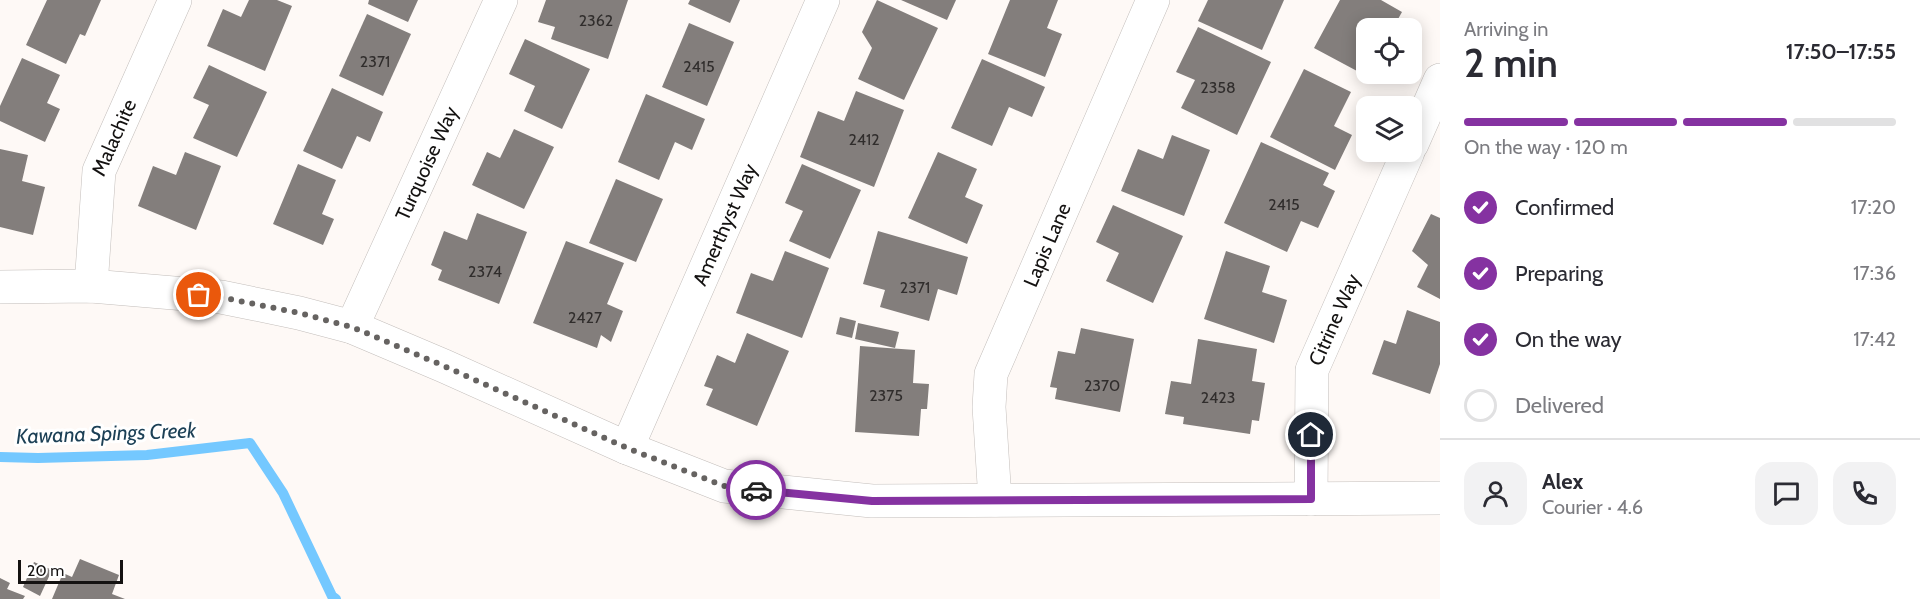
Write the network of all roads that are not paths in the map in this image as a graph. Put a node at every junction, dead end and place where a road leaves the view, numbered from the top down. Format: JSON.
{"nodes":[{"id":1,"x":175,"y":0,"type":"edge"},
{"id":2,"x":501,"y":0,"type":"edge"},
{"id":3,"x":823,"y":0,"type":"edge"},
{"id":4,"x":1153,"y":0,"type":"edge"},
{"id":5,"x":1440,"y":80,"type":"edge"},
{"id":6,"x":1422,"y":121,"type":"edge"},
{"id":7,"x":1404,"y":162,"type":"edge"},
{"id":8,"x":91,"y":286,"type":"junction"},
{"id":9,"x":0,"y":287,"type":"edge"},
{"id":10,"x":352,"y":327,"type":"junction"},
{"id":11,"x":627,"y":448,"type":"junction"},
{"id":12,"x":1440,"y":498,"type":"edge"},
{"id":13,"x":1311,"y":499,"type":"junction"},
{"id":14,"x":995,"y":500,"type":"junction"}],
"edges":[{"from":1,"to":8,"type":"street","name":"Malachite"},
{"from":2,"to":10,"type":"street","name":"Turquoise Way"},
{"from":3,"to":11,"type":"street","name":"Amerthyst Way"},
{"from":4,"to":14,"type":"street","name":"Lapis Lane"},
{"from":5,"to":6,"type":"street"},
{"from":7,"to":13,"type":"street","name":"Citrine Way"},
{"from":8,"to":9,"type":"street"},
{"from":8,"to":10,"type":"street"},
{"from":10,"to":11,"type":"street"},
{"from":11,"to":14,"type":"street"},
{"from":12,"to":13,"type":"street"},
{"from":13,"to":14,"type":"street"}]}
